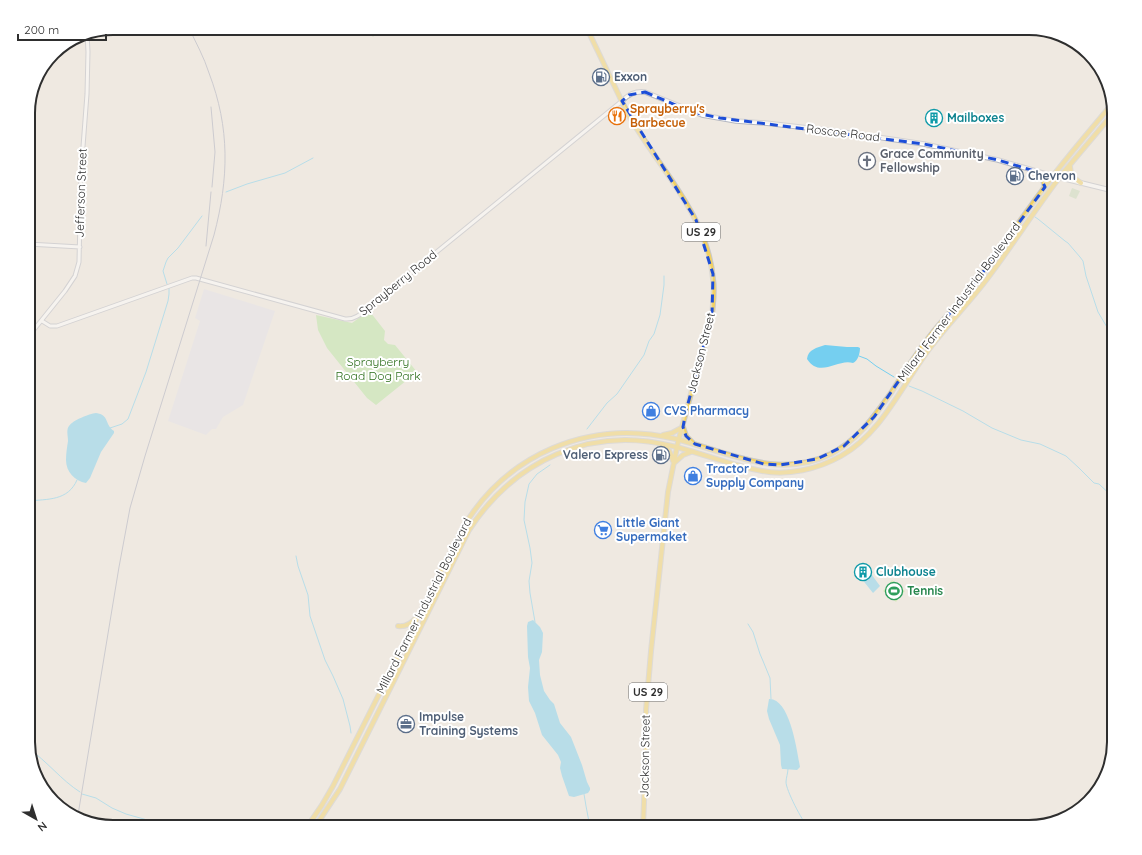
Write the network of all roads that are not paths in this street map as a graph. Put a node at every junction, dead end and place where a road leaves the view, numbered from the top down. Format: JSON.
{"nodes":[{"id":1,"x":590,"y":35,"type":"edge"},
{"id":2,"x":87,"y":40,"type":"edge"},
{"id":3,"x":622,"y":101,"type":"junction"},
{"id":4,"x":1107,"y":110,"type":"edge"},
{"id":5,"x":1107,"y":121,"type":"edge"},
{"id":6,"x":1070,"y":166,"type":"junction"},
{"id":7,"x":1038,"y":172,"type":"junction"},
{"id":8,"x":1053,"y":176,"type":"junction"},
{"id":9,"x":1060,"y":178,"type":"junction"},
{"id":10,"x":1081,"y":183,"type":"junction"},
{"id":11,"x":1045,"y":187,"type":"junction"},
{"id":12,"x":1107,"y":189,"type":"edge"},
{"id":13,"x":35,"y":244,"type":"edge"},
{"id":14,"x":80,"y":246,"type":"junction"},
{"id":15,"x":42,"y":321,"type":"junction"},
{"id":16,"x":35,"y":329,"type":"edge"},
{"id":17,"x":682,"y":427,"type":"junction"},
{"id":18,"x":661,"y":436,"type":"junction"},
{"id":19,"x":678,"y":440,"type":"junction"},
{"id":20,"x":660,"y":443,"type":"junction"},
{"id":21,"x":695,"y":444,"type":"junction"},
{"id":22,"x":677,"y":447,"type":"junction"},
{"id":23,"x":692,"y":451,"type":"junction"},
{"id":24,"x":674,"y":464,"type":"junction"},
{"id":25,"x":422,"y":609,"type":"junction"},
{"id":26,"x":398,"y":626,"type":"dead end"},
{"id":27,"x":312,"y":820,"type":"edge"},
{"id":28,"x":320,"y":820,"type":"edge"},
{"id":29,"x":643,"y":820,"type":"edge"}],
"edges":[{"from":1,"to":3,"type":"main road","name":"Jackson Street","number":"US 29"},
{"from":2,"to":14,"type":"street","name":"Jefferson Street"},
{"from":3,"to":7,"type":"main road","name":"Roscoe Road"},
{"from":3,"to":15,"type":"street","name":"Sprayberry Road"},
{"from":3,"to":17,"type":"main road","name":"Jackson Street","number":"US 29"},
{"from":4,"to":8,"type":"main road","name":"Millard Farmer Industrial Boulevard"},
{"from":5,"to":6,"type":"main road","name":"Millard Farmer Industrial Boulevard"},
{"from":6,"to":9,"type":"main road","name":"Millard Farmer Industrial Boulevard"},
{"from":6,"to":10,"type":"main road"},
{"from":7,"to":8,"type":"main road","name":"Roscoe Road"},
{"from":7,"to":11,"type":"main road"},
{"from":8,"to":9,"type":"main road","name":"Roscoe Road"},
{"from":8,"to":11,"type":"main road","name":"Millard Farmer Industrial Boulevard"},
{"from":9,"to":10,"type":"main road","name":"Roscoe Road"},
{"from":9,"to":23,"type":"main road","name":"Millard Farmer Industrial Boulevard"},
{"from":10,"to":12,"type":"main road","name":"Roscoe Road"},
{"from":11,"to":21,"type":"main road","name":"Millard Farmer Industrial Boulevard"},
{"from":13,"to":14,"type":"street"},
{"from":14,"to":15,"type":"street","name":"Jefferson Street"},
{"from":15,"to":16,"type":"street","name":"Jefferson Street"},
{"from":17,"to":18,"type":"main road"},
{"from":17,"to":19,"type":"main road","name":"Jackson Street","number":"US 29"},
{"from":17,"to":21,"type":"main road"},
{"from":18,"to":19,"type":"main road","name":"Millard Farmer Industrial Boulevard"},
{"from":18,"to":25,"type":"main road","name":"Millard Farmer Industrial Boulevard"},
{"from":19,"to":21,"type":"main road","name":"Millard Farmer Industrial Boulevard"},
{"from":19,"to":22,"type":"main road","name":"Jackson Street","number":"US 29"},
{"from":20,"to":22,"type":"main road","name":"Millard Farmer Industrial Boulevard"},
{"from":20,"to":24,"type":"main road"},
{"from":20,"to":28,"type":"main road","name":"Millard Farmer Industrial Boulevard"},
{"from":22,"to":23,"type":"main road","name":"Millard Farmer Industrial Boulevard"},
{"from":22,"to":24,"type":"main road","name":"Jackson Street","number":"US 29"},
{"from":23,"to":24,"type":"main road"},
{"from":24,"to":29,"type":"main road","name":"Jackson Street","number":"US 29"},
{"from":25,"to":26,"type":"main road"},
{"from":25,"to":27,"type":"main road","name":"Millard Farmer Industrial Boulevard"}]}
